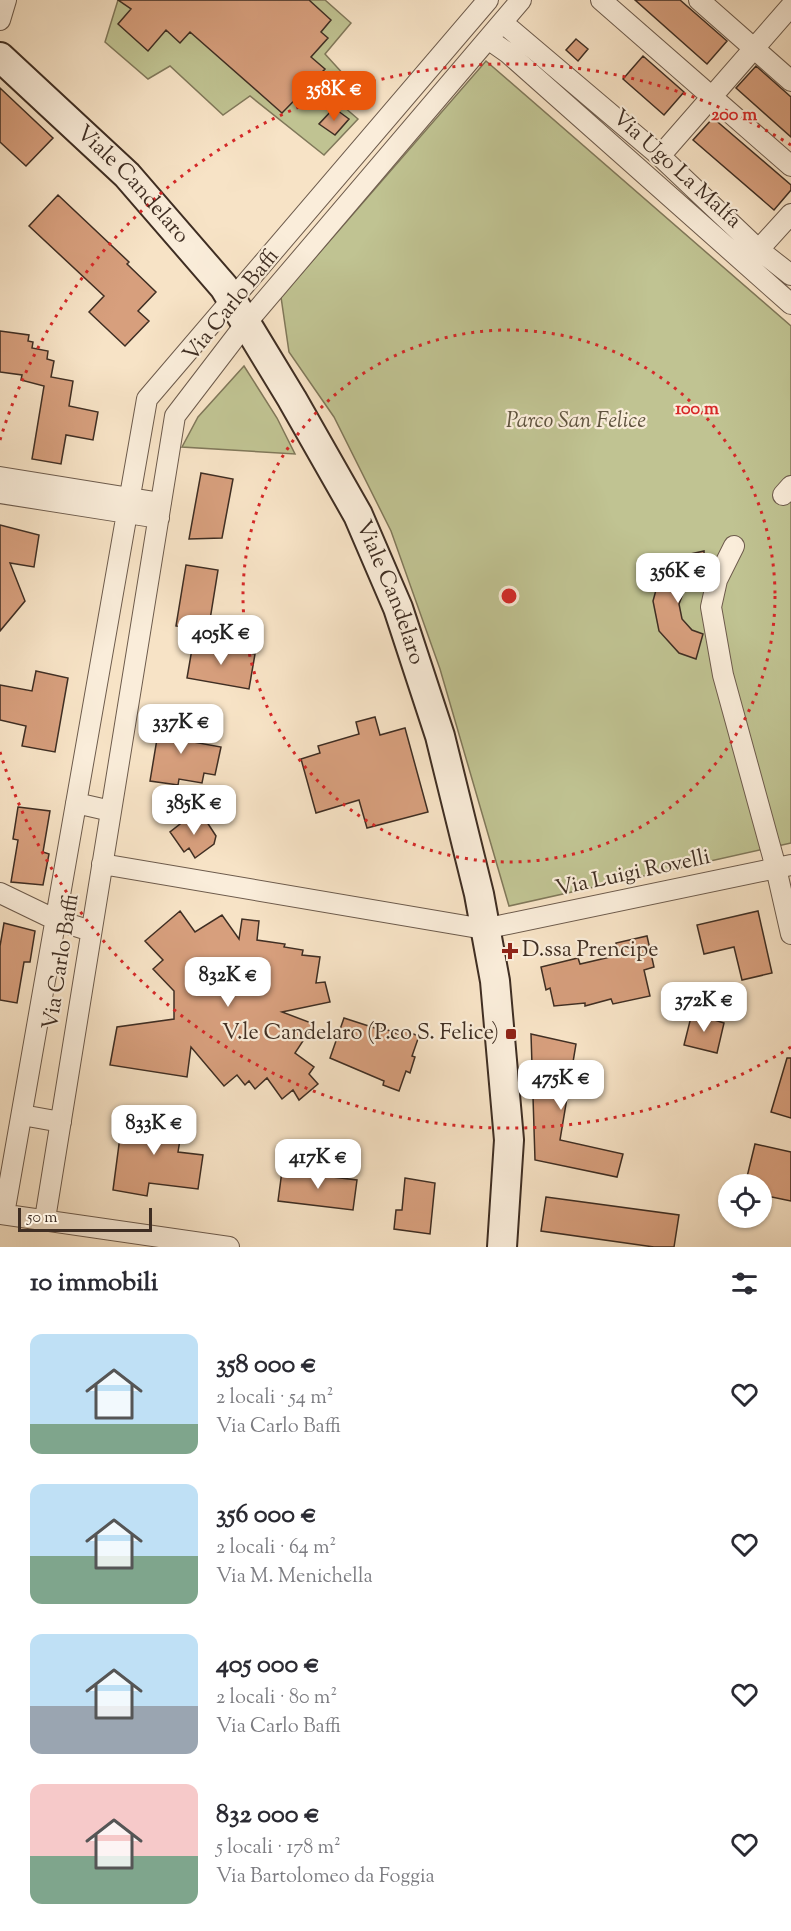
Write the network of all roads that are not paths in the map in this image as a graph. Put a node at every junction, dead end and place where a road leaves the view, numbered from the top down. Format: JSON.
{"nodes":[{"id":1,"x":6,"y":0,"type":"edge"},
{"id":2,"x":488,"y":0,"type":"edge"},
{"id":3,"x":601,"y":0,"type":"edge"},
{"id":4,"x":699,"y":0,"type":"edge"},
{"id":5,"x":518,"y":1,"type":"edge"},
{"id":6,"x":791,"y":6,"type":"edge"},
{"id":7,"x":0,"y":20,"type":"edge"},
{"id":8,"x":502,"y":23,"type":"junction"},
{"id":9,"x":488,"y":39,"type":"junction"},
{"id":10,"x":755,"y":49,"type":"junction"},
{"id":11,"x":442,"y":54,"type":"junction"},
{"id":12,"x":0,"y":57,"type":"edge"},
{"id":13,"x":462,"y":70,"type":"junction"},
{"id":14,"x":791,"y":81,"type":"edge"},
{"id":15,"x":590,"y":95,"type":"junction"},
{"id":16,"x":711,"y":96,"type":"junction"},
{"id":17,"x":574,"y":112,"type":"junction"},
{"id":18,"x":660,"y":156,"type":"junction"},
{"id":19,"x":791,"y":166,"type":"edge"},
{"id":20,"x":791,"y":214,"type":"edge"},
{"id":21,"x":752,"y":257,"type":"junction"},
{"id":22,"x":791,"y":275,"type":"edge"},
{"id":23,"x":231,"y":298,"type":"junction"},
{"id":24,"x":791,"y":304,"type":"edge"},
{"id":25,"x":247,"y":322,"type":"junction"},
{"id":26,"x":0,"y":477,"type":"edge"},
{"id":27,"x":0,"y":493,"type":"edge"},
{"id":28,"x":129,"y":505,"type":"junction"},
{"id":29,"x":160,"y":510,"type":"junction"},
{"id":30,"x":734,"y":546,"type":"dead end"},
{"id":31,"x":94,"y":705,"type":"junction"},
{"id":32,"x":127,"y":710,"type":"junction"},
{"id":33,"x":76,"y":803,"type":"junction"},
{"id":34,"x":111,"y":810,"type":"junction"},
{"id":35,"x":102,"y":864,"type":"junction"},
{"id":36,"x":784,"y":867,"type":"edge"},
{"id":37,"x":0,"y":893,"type":"edge"},
{"id":38,"x":56,"y":920,"type":"junction"},
{"id":39,"x":484,"y":929,"type":"junction"},
{"id":40,"x":91,"y":931,"type":"junction"},
{"id":41,"x":791,"y":934,"type":"edge"},
{"id":42,"x":22,"y":1115,"type":"junction"},
{"id":43,"x":61,"y":1122,"type":"junction"},
{"id":44,"x":2,"y":1214,"type":"edge"},
{"id":45,"x":45,"y":1220,"type":"junction"},
{"id":46,"x":229,"y":1247,"type":"edge"},
{"id":47,"x":502,"y":1247,"type":"edge"}],
"edges":[{"from":1,"to":7,"type":"street"},
{"from":2,"to":11,"type":"street","name":"Via Carlo Baffi"},
{"from":3,"to":16,"type":"street"},
{"from":4,"to":10,"type":"street"},
{"from":5,"to":8,"type":"street","name":"Via Carlo Baffi"},
{"from":6,"to":10,"type":"street","name":"Via Ugo La Malfa"},
{"from":8,"to":9,"type":"street","name":"Via Carlo Baffi"},
{"from":8,"to":15,"type":"street","name":"Via Ugo La Malfa"},
{"from":9,"to":13,"type":"street","name":"Via Carlo Baffi"},
{"from":9,"to":17,"type":"street","name":"Via Ugo La Malfa"},
{"from":10,"to":14,"type":"street"},
{"from":10,"to":16,"type":"street","name":"Via Ugo La Malfa"},
{"from":11,"to":13,"type":"street"},
{"from":11,"to":23,"type":"street","name":"Via Carlo Baffi"},
{"from":12,"to":23,"type":"main road","name":"Viale Candelaro"},
{"from":13,"to":25,"type":"street","name":"Via Carlo Baffi"},
{"from":15,"to":17,"type":"street","name":"Via Ugo La Malfa"},
{"from":15,"to":18,"type":"street","name":"Via Ugo La Malfa"},
{"from":16,"to":18,"type":"street","name":"Via Ugo La Malfa"},
{"from":16,"to":19,"type":"street"},
{"from":17,"to":21,"type":"street","name":"Via Ugo La Malfa"},
{"from":18,"to":21,"type":"street","name":"Via Ugo La Malfa"},
{"from":20,"to":21,"type":"street","name":"Via Ugo La Malfa"},
{"from":21,"to":22,"type":"street","name":"Via Ugo La Malfa"},
{"from":21,"to":24,"type":"street","name":"Via Ugo La Malfa"},
{"from":23,"to":25,"type":"main road","name":"Viale Candelaro"},
{"from":23,"to":28,"type":"street","name":"Via Carlo Baffi"},
{"from":25,"to":29,"type":"street","name":"Via Carlo Baffi"},
{"from":25,"to":39,"type":"main road","name":"Viale Candelaro"},
{"from":26,"to":28,"type":"street"},
{"from":27,"to":28,"type":"street"},
{"from":28,"to":29,"type":"street"},
{"from":28,"to":31,"type":"street","name":"Via Carlo Baffi"},
{"from":29,"to":32,"type":"street","name":"Via Carlo Baffi"},
{"from":30,"to":36,"type":"street"},
{"from":31,"to":32,"type":"street"},
{"from":31,"to":33,"type":"street","name":"Via Carlo Baffi"},
{"from":32,"to":34,"type":"street","name":"Via Carlo Baffi"},
{"from":33,"to":34,"type":"street"},
{"from":33,"to":38,"type":"street","name":"Via Carlo Baffi"},
{"from":34,"to":35,"type":"street","name":"Via Carlo Baffi"},
{"from":35,"to":39,"type":"street"},
{"from":35,"to":40,"type":"street","name":"Via Carlo Baffi"},
{"from":36,"to":39,"type":"street","name":"Via Luigi Rovelli"},
{"from":36,"to":41,"type":"street"},
{"from":37,"to":38,"type":"street"},
{"from":38,"to":40,"type":"street"},
{"from":38,"to":42,"type":"street","name":"Via Carlo Baffi"},
{"from":39,"to":47,"type":"main road","name":"Viale Candelaro"},
{"from":40,"to":43,"type":"street","name":"Via Carlo Baffi"},
{"from":42,"to":43,"type":"street"},
{"from":42,"to":44,"type":"street","name":"Via Carlo Baffi"},
{"from":43,"to":45,"type":"street","name":"Via Carlo Baffi"},
{"from":44,"to":45,"type":"street"},
{"from":45,"to":46,"type":"street"}]}
